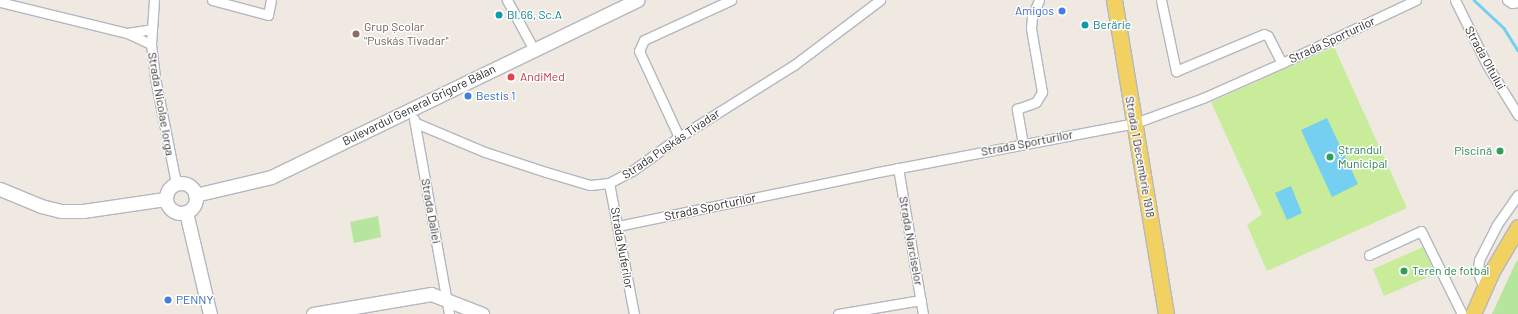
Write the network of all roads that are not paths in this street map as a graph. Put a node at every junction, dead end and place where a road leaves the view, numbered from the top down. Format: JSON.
{"nodes":[{"id":1,"x":154,"y":0,"type":"edge"},
{"id":2,"x":212,"y":0,"type":"edge"},
{"id":3,"x":271,"y":0,"type":"edge"},
{"id":4,"x":507,"y":0,"type":"edge"},
{"id":5,"x":637,"y":0,"type":"edge"},
{"id":6,"x":731,"y":0,"type":"edge"},
{"id":7,"x":880,"y":0,"type":"edge"},
{"id":8,"x":1038,"y":0,"type":"edge"},
{"id":9,"x":1114,"y":0,"type":"edge"},
{"id":10,"x":1161,"y":0,"type":"edge"},
{"id":11,"x":1416,"y":0,"type":"edge"},
{"id":12,"x":1455,"y":0,"type":"edge"},
{"id":13,"x":1507,"y":0,"type":"edge"},
{"id":14,"x":0,"y":2,"type":"edge"},
{"id":15,"x":1518,"y":2,"type":"edge"},
{"id":16,"x":152,"y":29,"type":"junction"},
{"id":17,"x":127,"y":33,"type":"junction"},
{"id":18,"x":151,"y":44,"type":"junction"},
{"id":19,"x":534,"y":50,"type":"junction"},
{"id":20,"x":1282,"y":64,"type":"junction"},
{"id":21,"x":411,"y":110,"type":"junction"},
{"id":22,"x":1518,"y":114,"type":"edge"},
{"id":23,"x":416,"y":123,"type":"junction"},
{"id":24,"x":1135,"y":123,"type":"junction"},
{"id":25,"x":680,"y":137,"type":"junction"},
{"id":26,"x":1023,"y":144,"type":"junction"},
{"id":27,"x":898,"y":168,"type":"junction"},
{"id":28,"x":176,"y":183,"type":"junction"},
{"id":29,"x":609,"y":183,"type":"junction"},
{"id":30,"x":0,"y":189,"type":"edge"},
{"id":31,"x":195,"y":195,"type":"junction"},
{"id":32,"x":1518,"y":195,"type":"edge"},
{"id":33,"x":166,"y":199,"type":"junction"},
{"id":34,"x":186,"y":212,"type":"junction"},
{"id":35,"x":618,"y":226,"type":"junction"},
{"id":36,"x":1518,"y":227,"type":"edge"},
{"id":37,"x":1369,"y":255,"type":"dead end"},
{"id":38,"x":1484,"y":288,"type":"junction"},
{"id":39,"x":446,"y":299,"type":"junction"},
{"id":40,"x":921,"y":300,"type":"junction"},
{"id":41,"x":210,"y":314,"type":"edge"},
{"id":42,"x":313,"y":314,"type":"edge"},
{"id":43,"x":449,"y":314,"type":"edge"},
{"id":44,"x":482,"y":314,"type":"edge"},
{"id":45,"x":634,"y":314,"type":"edge"},
{"id":46,"x":838,"y":314,"type":"edge"},
{"id":47,"x":923,"y":314,"type":"edge"},
{"id":48,"x":1166,"y":314,"type":"edge"},
{"id":49,"x":1462,"y":314,"type":"edge"},
{"id":50,"x":1472,"y":314,"type":"edge"}],
"edges":[{"from":1,"to":16,"type":"street","name":"Strada Nicolae Iorga"},
{"from":2,"to":3,"type":"street"},
{"from":4,"to":19,"type":"street"},
{"from":5,"to":19,"type":"main road","name":"Bulevardul General Grigore Bălan"},
{"from":6,"to":25,"type":"street"},
{"from":7,"to":25,"type":"street","name":"Strada Puskás Tivadar"},
{"from":8,"to":26,"type":"street"},
{"from":9,"to":24,"type":"main road","name":"Strada 1 Decembrie 1918"},
{"from":10,"to":20,"type":"street"},
{"from":11,"to":20,"type":"street","name":"Strada Sporturilor"},
{"from":12,"to":22,"type":"street","name":"Strada Oltului"},
{"from":13,"to":15,"type":"street"},
{"from":14,"to":17,"type":"street"},
{"from":16,"to":17,"type":"street"},
{"from":16,"to":18,"type":"street","name":"Strada Nicolae Iorga"},
{"from":17,"to":18,"type":"street"},
{"from":18,"to":28,"type":"street","name":"Strada Nicolae Iorga"},
{"from":19,"to":21,"type":"main road","name":"Bulevardul General Grigore Bălan"},
{"from":20,"to":24,"type":"street","name":"Strada Sporturilor"},
{"from":21,"to":23,"type":"street","name":"Strada Daliei"},
{"from":21,"to":31,"type":"main road","name":"Bulevardul General Grigore Bălan"},
{"from":23,"to":29,"type":"street","name":"Strada Puskás Tivadar"},
{"from":23,"to":39,"type":"street","name":"Strada Daliei"},
{"from":24,"to":26,"type":"street","name":"Strada Sporturilor"},
{"from":24,"to":48,"type":"main road","name":"Strada 1 Decembrie 1918"},
{"from":25,"to":29,"type":"street","name":"Strada Puskás Tivadar"},
{"from":26,"to":27,"type":"street","name":"Strada Sporturilor"},
{"from":27,"to":35,"type":"street","name":"Strada Sporturilor"},
{"from":27,"to":40,"type":"street","name":"Strada Narciselor"},
{"from":28,"to":31,"type":"main road"},
{"from":28,"to":33,"type":"main road"},
{"from":29,"to":35,"type":"street","name":"Strada Nuferilor"},
{"from":30,"to":33,"type":"main road"},
{"from":31,"to":34,"type":"main road"},
{"from":32,"to":38,"type":"street"},
{"from":33,"to":34,"type":"main road"},
{"from":34,"to":41,"type":"main road"},
{"from":35,"to":45,"type":"street","name":"Strada Nuferilor"},
{"from":36,"to":38,"type":"main road"},
{"from":37,"to":49,"type":"street"},
{"from":38,"to":50,"type":"main road"},
{"from":39,"to":42,"type":"main road"},
{"from":39,"to":43,"type":"street","name":"Strada Daliei"},
{"from":39,"to":44,"type":"main road"},
{"from":40,"to":46,"type":"street"},
{"from":40,"to":47,"type":"street","name":"Strada Narciselor"}]}
